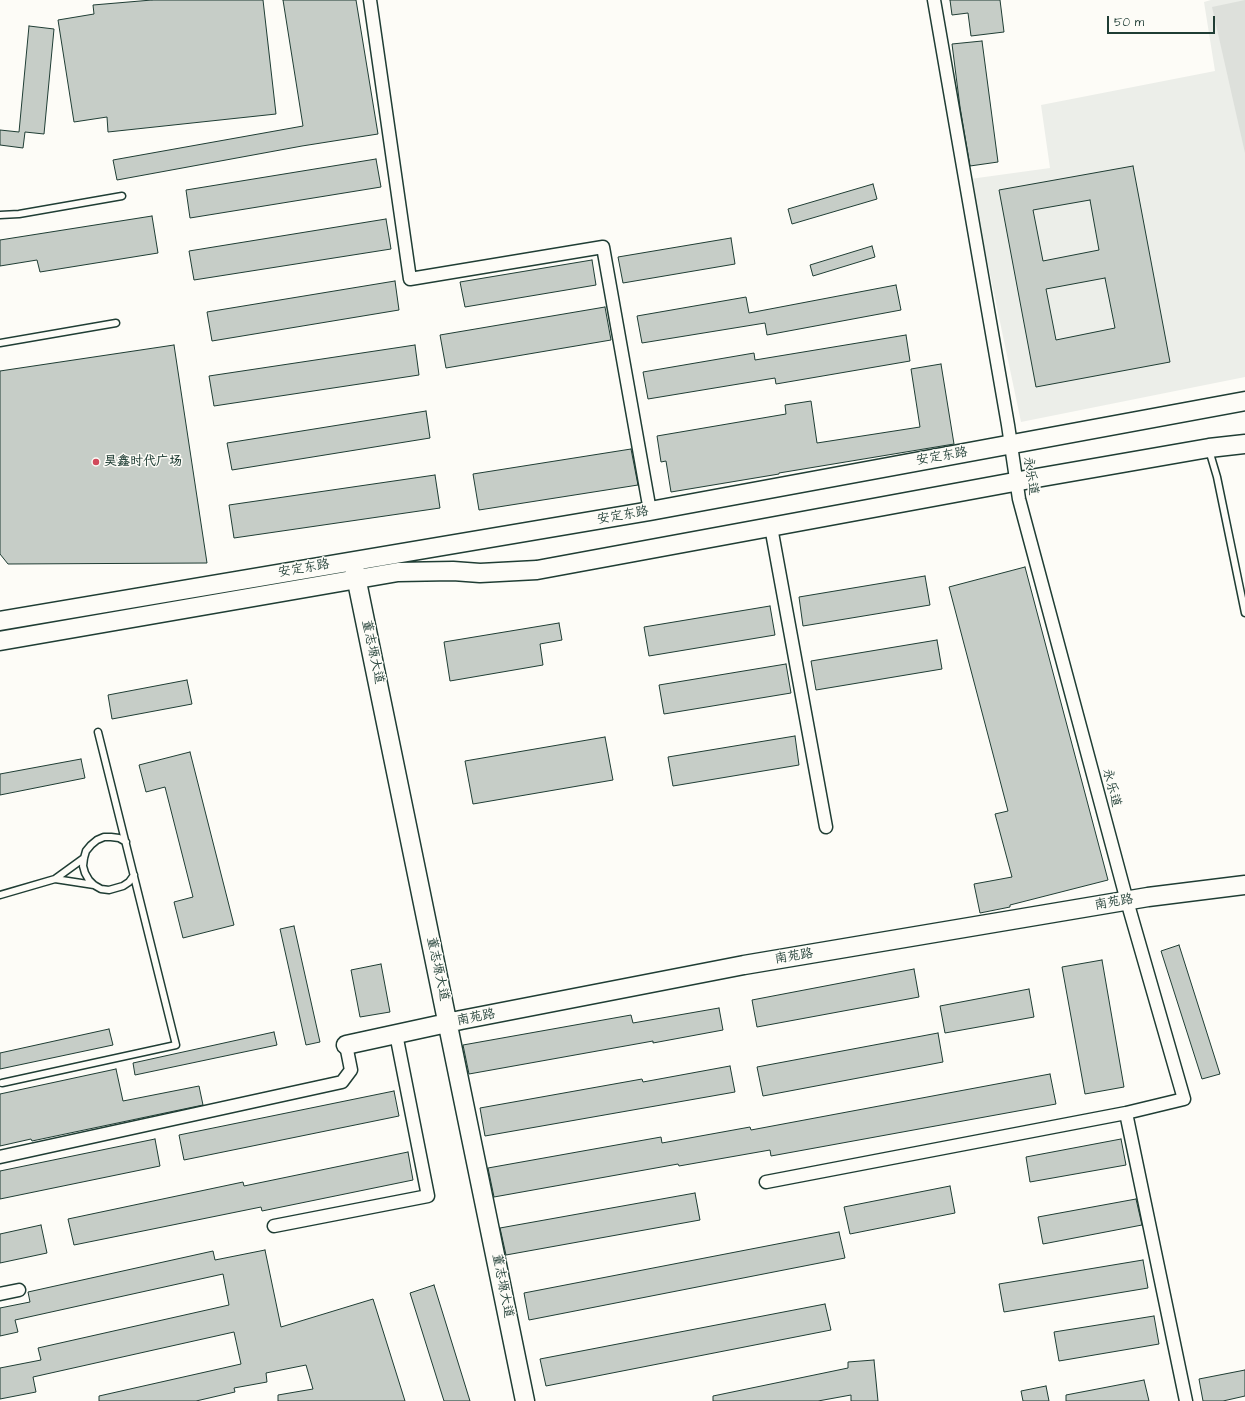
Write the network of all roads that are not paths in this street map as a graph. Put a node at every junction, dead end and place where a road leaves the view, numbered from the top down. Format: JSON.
{"nodes":[{"id":1,"x":370,"y":0,"type":"edge"},
{"id":2,"x":934,"y":0,"type":"edge"},
{"id":3,"x":122,"y":196,"type":"dead end"},
{"id":4,"x":0,"y":215,"type":"edge"},
{"id":5,"x":116,"y":323,"type":"dead end"},
{"id":6,"x":0,"y":343,"type":"edge"},
{"id":7,"x":1245,"y":401,"type":"edge"},
{"id":8,"x":1011,"y":444,"type":"junction"},
{"id":9,"x":1245,"y":444,"type":"edge"},
{"id":10,"x":1209,"y":448,"type":"junction"},
{"id":11,"x":1016,"y":482,"type":"junction"},
{"id":12,"x":650,"y":511,"type":"junction"},
{"id":13,"x":771,"y":527,"type":"junction"},
{"id":14,"x":349,"y":561,"type":"junction"},
{"id":15,"x":353,"y":579,"type":"junction"},
{"id":16,"x":1245,"y":613,"type":"edge"},
{"id":17,"x":0,"y":621,"type":"edge"},
{"id":18,"x":0,"y":642,"type":"edge"},
{"id":19,"x":98,"y":732,"type":"dead end"},
{"id":20,"x":826,"y":827,"type":"dead end"},
{"id":21,"x":126,"y":842,"type":"junction"},
{"id":22,"x":84,"y":858,"type":"junction"},
{"id":23,"x":134,"y":875,"type":"junction"},
{"id":24,"x":55,"y":879,"type":"junction"},
{"id":25,"x":94,"y":885,"type":"junction"},
{"id":26,"x":1245,"y":885,"type":"edge"},
{"id":27,"x":1245,"y":891,"type":"edge"},
{"id":28,"x":0,"y":896,"type":"edge"},
{"id":29,"x":1128,"y":904,"type":"junction"},
{"id":30,"x":445,"y":1027,"type":"junction"},
{"id":31,"x":397,"y":1037,"type":"junction"},
{"id":32,"x":347,"y":1048,"type":"joint"},
{"id":33,"x":2,"y":1083,"type":"dead end"},
{"id":34,"x":1126,"y":1113,"type":"junction"},
{"id":35,"x":0,"y":1157,"type":"edge"},
{"id":36,"x":766,"y":1182,"type":"dead end"},
{"id":37,"x":274,"y":1226,"type":"dead end"},
{"id":38,"x":19,"y":1290,"type":"dead end"},
{"id":39,"x":0,"y":1294,"type":"edge"},
{"id":40,"x":517,"y":1401,"type":"edge"},
{"id":41,"x":525,"y":1401,"type":"edge"},
{"id":42,"x":1186,"y":1401,"type":"edge"}],
"edges":[{"from":1,"to":12,"type":"street"},
{"from":2,"to":8,"type":"street","name":"永乐道"},
{"from":3,"to":4,"type":"lane"},
{"from":5,"to":6,"type":"lane"},
{"from":7,"to":8,"type":"main road","name":"安定东路"},
{"from":8,"to":11,"type":"street","name":"永乐道"},
{"from":8,"to":12,"type":"main road","name":"安定东路"},
{"from":9,"to":10,"type":"main road","name":"安定东路"},
{"from":10,"to":11,"type":"main road","name":"安定东路"},
{"from":10,"to":16,"type":"lane"},
{"from":11,"to":13,"type":"main road","name":"安定东路"},
{"from":11,"to":29,"type":"street","name":"永乐道"},
{"from":12,"to":14,"type":"main road","name":"安定东路"},
{"from":13,"to":15,"type":"main road","name":"安定东路"},
{"from":13,"to":20,"type":"street"},
{"from":14,"to":15,"type":"main road","name":"董志塬大道"},
{"from":14,"to":17,"type":"main road","name":"安定东路"},
{"from":15,"to":18,"type":"main road","name":"安定东路"},
{"from":15,"to":30,"type":"main road","name":"董志塬大道"},
{"from":19,"to":21,"type":"lane"},
{"from":21,"to":22,"type":"lane"},
{"from":21,"to":23,"type":"lane"},
{"from":22,"to":24,"type":"lane"},
{"from":22,"to":25,"type":"lane"},
{"from":23,"to":25,"type":"lane"},
{"from":23,"to":33,"type":"lane"},
{"from":24,"to":25,"type":"lane"},
{"from":24,"to":28,"type":"lane"},
{"from":26,"to":29,"type":"main road","name":"南苑路"},
{"from":27,"to":29,"type":"main road","name":"南苑路"},
{"from":29,"to":30,"type":"main road","name":"南苑路"},
{"from":29,"to":34,"type":"street","name":"永乐道"},
{"from":30,"to":31,"type":"main road","name":"南苑路"},
{"from":30,"to":40,"type":"main road","name":"董志塬大道"},
{"from":30,"to":41,"type":"main road","name":"董志塬大道"},
{"from":31,"to":32,"type":"main road","name":"南苑路"},
{"from":31,"to":37,"type":"street"},
{"from":32,"to":35,"type":"street"},
{"from":34,"to":36,"type":"street"},
{"from":34,"to":42,"type":"street"},
{"from":38,"to":39,"type":"street"}]}
